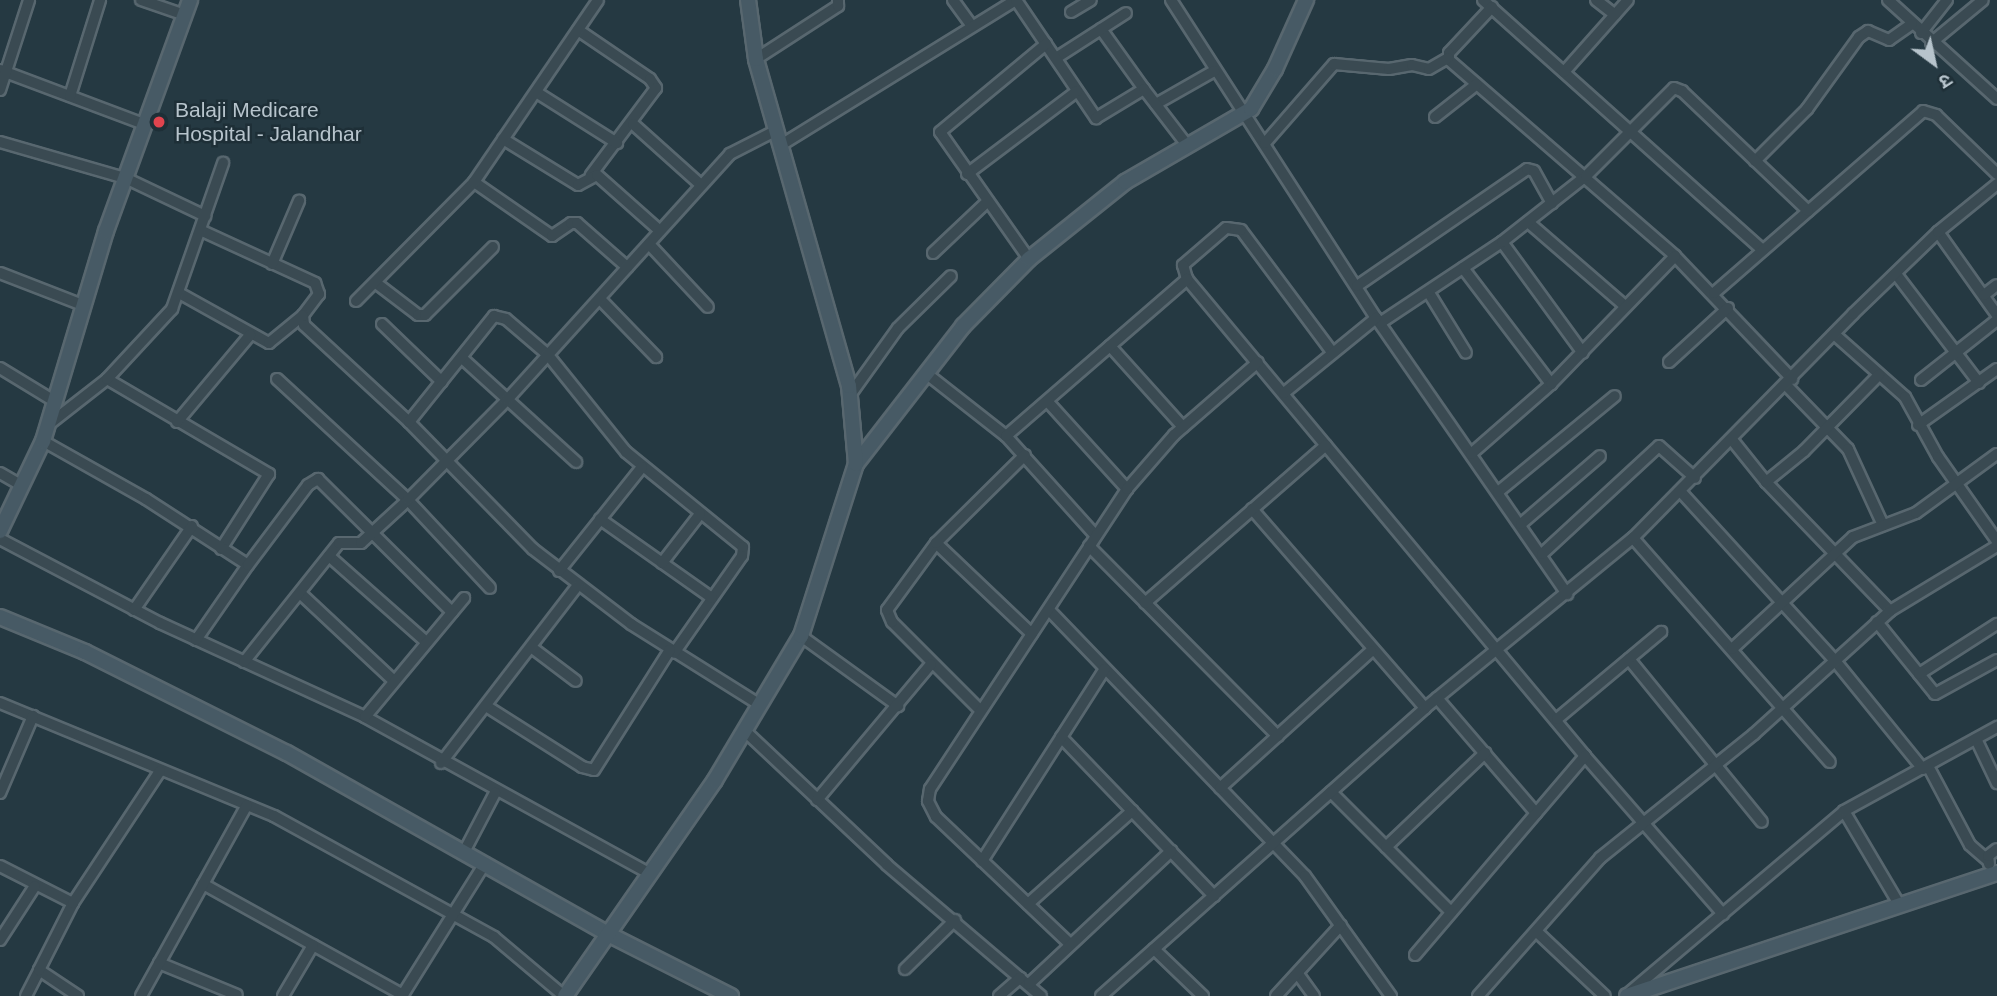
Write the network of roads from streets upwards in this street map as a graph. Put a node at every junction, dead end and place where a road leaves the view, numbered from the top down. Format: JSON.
{"nodes":[{"id":1,"x":29,"y":0,"type":"edge"},
{"id":2,"x":100,"y":0,"type":"edge"},
{"id":3,"x":141,"y":0,"type":"edge"},
{"id":4,"x":190,"y":0,"type":"edge"},
{"id":5,"x":598,"y":0,"type":"edge"},
{"id":6,"x":748,"y":0,"type":"edge"},
{"id":7,"x":838,"y":0,"type":"edge"},
{"id":8,"x":953,"y":0,"type":"edge"},
{"id":9,"x":1091,"y":0,"type":"edge"},
{"id":10,"x":1171,"y":0,"type":"edge"},
{"id":11,"x":1306,"y":0,"type":"edge"},
{"id":12,"x":1483,"y":0,"type":"edge"},
{"id":13,"x":1596,"y":0,"type":"edge"},
{"id":14,"x":1628,"y":0,"type":"edge"},
{"id":15,"x":1888,"y":0,"type":"edge"},
{"id":16,"x":1947,"y":0,"type":"edge"},
{"id":17,"x":1983,"y":0,"type":"edge"},
{"id":18,"x":1492,"y":7,"type":"junction"},
{"id":19,"x":1072,"y":12,"type":"dead end"},
{"id":20,"x":1126,"y":13,"type":"dead end"},
{"id":21,"x":185,"y":15,"type":"junction"},
{"id":22,"x":1615,"y":15,"type":"junction"},
{"id":23,"x":1912,"y":24,"type":"junction"},
{"id":24,"x":972,"y":26,"type":"junction"},
{"id":25,"x":1101,"y":29,"type":"junction"},
{"id":26,"x":578,"y":30,"type":"junction"},
{"id":27,"x":1921,"y":33,"type":"junction"},
{"id":28,"x":1931,"y":43,"type":"junction"},
{"id":29,"x":1046,"y":44,"type":"junction"},
{"id":30,"x":1056,"y":58,"type":"junction"},
{"id":31,"x":1448,"y":58,"type":"junction"},
{"id":32,"x":756,"y":59,"type":"junction"},
{"id":33,"x":3,"y":71,"type":"edge"},
{"id":34,"x":1214,"y":71,"type":"junction"},
{"id":35,"x":1564,"y":72,"type":"junction"},
{"id":36,"x":1477,"y":84,"type":"junction"},
{"id":37,"x":1144,"y":89,"type":"junction"},
{"id":38,"x":0,"y":90,"type":"edge"},
{"id":39,"x":1077,"y":90,"type":"junction"},
{"id":40,"x":536,"y":92,"type":"junction"},
{"id":41,"x":70,"y":96,"type":"junction"},
{"id":42,"x":1997,"y":99,"type":"edge"},
{"id":43,"x":1156,"y":104,"type":"junction"},
{"id":44,"x":1245,"y":114,"type":"junction"},
{"id":45,"x":1434,"y":117,"type":"dead end"},
{"id":46,"x":144,"y":124,"type":"junction"},
{"id":47,"x":633,"y":124,"type":"junction"},
{"id":48,"x":1631,"y":132,"type":"junction"},
{"id":49,"x":779,"y":137,"type":"junction"},
{"id":50,"x":503,"y":139,"type":"junction"},
{"id":51,"x":0,"y":142,"type":"edge"},
{"id":52,"x":617,"y":143,"type":"junction"},
{"id":53,"x":1265,"y":144,"type":"junction"},
{"id":54,"x":1186,"y":145,"type":"junction"},
{"id":55,"x":1755,"y":160,"type":"junction"},
{"id":56,"x":223,"y":163,"type":"dead end"},
{"id":57,"x":967,"y":174,"type":"junction"},
{"id":58,"x":1997,"y":174,"type":"edge"},
{"id":59,"x":591,"y":175,"type":"junction"},
{"id":60,"x":1586,"y":176,"type":"junction"},
{"id":61,"x":125,"y":178,"type":"junction"},
{"id":62,"x":474,"y":182,"type":"junction"},
{"id":63,"x":1997,"y":184,"type":"edge"},
{"id":64,"x":701,"y":185,"type":"junction"},
{"id":65,"x":299,"y":201,"type":"dead end"},
{"id":66,"x":987,"y":202,"type":"junction"},
{"id":67,"x":1552,"y":203,"type":"junction"},
{"id":68,"x":1808,"y":211,"type":"junction"},
{"id":69,"x":205,"y":216,"type":"junction"},
{"id":70,"x":1528,"y":222,"type":"junction"},
{"id":71,"x":200,"y":230,"type":"junction"},
{"id":72,"x":660,"y":231,"type":"junction"},
{"id":73,"x":1938,"y":232,"type":"junction"},
{"id":74,"x":1502,"y":242,"type":"junction"},
{"id":75,"x":649,"y":244,"type":"junction"},
{"id":76,"x":493,"y":247,"type":"dead end"},
{"id":77,"x":1763,"y":250,"type":"junction"},
{"id":78,"x":933,"y":253,"type":"dead end"},
{"id":79,"x":1675,"y":256,"type":"junction"},
{"id":80,"x":1029,"y":259,"type":"junction"},
{"id":81,"x":272,"y":264,"type":"junction"},
{"id":82,"x":627,"y":267,"type":"junction"},
{"id":83,"x":1463,"y":268,"type":"junction"},
{"id":84,"x":0,"y":273,"type":"edge"},
{"id":85,"x":1896,"y":274,"type":"junction"},
{"id":86,"x":951,"y":276,"type":"dead end"},
{"id":87,"x":1187,"y":279,"type":"junction"},
{"id":88,"x":376,"y":283,"type":"junction"},
{"id":89,"x":1997,"y":285,"type":"edge"},
{"id":90,"x":1357,"y":286,"type":"junction"},
{"id":91,"x":179,"y":293,"type":"junction"},
{"id":92,"x":1429,"y":293,"type":"junction"},
{"id":93,"x":1714,"y":293,"type":"junction"},
{"id":94,"x":1984,"y":295,"type":"junction"},
{"id":95,"x":600,"y":299,"type":"junction"},
{"id":96,"x":356,"y":301,"type":"dead end"},
{"id":97,"x":85,"y":306,"type":"junction"},
{"id":98,"x":1625,"y":306,"type":"junction"},
{"id":99,"x":708,"y":307,"type":"dead end"},
{"id":100,"x":1728,"y":308,"type":"junction"},
{"id":101,"x":303,"y":315,"type":"junction"},
{"id":102,"x":1997,"y":315,"type":"edge"},
{"id":103,"x":1997,"y":320,"type":"edge"},
{"id":104,"x":1378,"y":321,"type":"junction"},
{"id":105,"x":382,"y":324,"type":"dead end"},
{"id":106,"x":1834,"y":334,"type":"junction"},
{"id":107,"x":250,"y":335,"type":"junction"},
{"id":108,"x":1110,"y":346,"type":"junction"},
{"id":109,"x":1332,"y":352,"type":"junction"},
{"id":110,"x":1466,"y":353,"type":"dead end"},
{"id":111,"x":1583,"y":353,"type":"junction"},
{"id":112,"x":1955,"y":354,"type":"junction"},
{"id":113,"x":548,"y":355,"type":"junction"},
{"id":114,"x":656,"y":357,"type":"dead end"},
{"id":115,"x":463,"y":359,"type":"junction"},
{"id":116,"x":1258,"y":362,"type":"junction"},
{"id":117,"x":1669,"y":362,"type":"dead end"},
{"id":118,"x":0,"y":368,"type":"edge"},
{"id":119,"x":1997,"y":369,"type":"edge"},
{"id":120,"x":927,"y":374,"type":"junction"},
{"id":121,"x":1879,"y":375,"type":"junction"},
{"id":122,"x":107,"y":379,"type":"junction"},
{"id":123,"x":277,"y":379,"type":"dead end"},
{"id":124,"x":1921,"y":380,"type":"dead end"},
{"id":125,"x":442,"y":382,"type":"junction"},
{"id":126,"x":1789,"y":382,"type":"junction"},
{"id":127,"x":1979,"y":383,"type":"junction"},
{"id":128,"x":1551,"y":384,"type":"junction"},
{"id":129,"x":1284,"y":393,"type":"junction"},
{"id":130,"x":849,"y":396,"type":"junction"},
{"id":131,"x":1615,"y":396,"type":"dead end"},
{"id":132,"x":507,"y":400,"type":"junction"},
{"id":133,"x":54,"y":401,"type":"junction"},
{"id":134,"x":1048,"y":402,"type":"junction"},
{"id":135,"x":177,"y":422,"type":"junction"},
{"id":136,"x":409,"y":422,"type":"junction"},
{"id":137,"x":1918,"y":425,"type":"junction"},
{"id":138,"x":46,"y":426,"type":"junction"},
{"id":139,"x":1828,"y":426,"type":"junction"},
{"id":140,"x":1183,"y":427,"type":"junction"},
{"id":141,"x":1006,"y":436,"type":"junction"},
{"id":142,"x":43,"y":441,"type":"junction"},
{"id":143,"x":1733,"y":441,"type":"junction"},
{"id":144,"x":1326,"y":445,"type":"junction"},
{"id":145,"x":1471,"y":454,"type":"junction"},
{"id":146,"x":1997,"y":454,"type":"edge"},
{"id":147,"x":1025,"y":455,"type":"junction"},
{"id":148,"x":1600,"y":456,"type":"dead end"},
{"id":149,"x":447,"y":462,"type":"junction"},
{"id":150,"x":576,"y":463,"type":"dead end"},
{"id":151,"x":856,"y":464,"type":"junction"},
{"id":152,"x":642,"y":467,"type":"junction"},
{"id":153,"x":0,"y":473,"type":"edge"},
{"id":154,"x":1695,"y":478,"type":"junction"},
{"id":155,"x":1766,"y":482,"type":"junction"},
{"id":156,"x":1958,"y":483,"type":"junction"},
{"id":157,"x":21,"y":485,"type":"junction"},
{"id":158,"x":1127,"y":489,"type":"junction"},
{"id":159,"x":1498,"y":492,"type":"junction"},
{"id":160,"x":1681,"y":492,"type":"junction"},
{"id":161,"x":408,"y":500,"type":"junction"},
{"id":162,"x":1252,"y":509,"type":"junction"},
{"id":163,"x":700,"y":514,"type":"junction"},
{"id":164,"x":600,"y":519,"type":"junction"},
{"id":165,"x":1521,"y":524,"type":"junction"},
{"id":166,"x":1883,"y":525,"type":"junction"},
{"id":167,"x":192,"y":526,"type":"junction"},
{"id":168,"x":0,"y":531,"type":"edge"},
{"id":169,"x":374,"y":531,"type":"junction"},
{"id":170,"x":1096,"y":535,"type":"junction"},
{"id":171,"x":1633,"y":538,"type":"junction"},
{"id":172,"x":0,"y":539,"type":"edge"},
{"id":173,"x":936,"y":543,"type":"junction"},
{"id":174,"x":1997,"y":544,"type":"edge"},
{"id":175,"x":1088,"y":546,"type":"junction"},
{"id":176,"x":221,"y":549,"type":"junction"},
{"id":177,"x":1542,"y":554,"type":"junction"},
{"id":178,"x":1833,"y":554,"type":"junction"},
{"id":179,"x":329,"y":556,"type":"junction"},
{"id":180,"x":662,"y":563,"type":"junction"},
{"id":181,"x":248,"y":565,"type":"junction"},
{"id":182,"x":559,"y":571,"type":"junction"},
{"id":183,"x":578,"y":585,"type":"junction"},
{"id":184,"x":490,"y":588,"type":"dead end"},
{"id":185,"x":300,"y":593,"type":"junction"},
{"id":186,"x":1567,"y":594,"type":"junction"},
{"id":187,"x":464,"y":598,"type":"dead end"},
{"id":188,"x":712,"y":598,"type":"junction"},
{"id":189,"x":1783,"y":602,"type":"junction"},
{"id":190,"x":1145,"y":603,"type":"junction"},
{"id":191,"x":134,"y":610,"type":"junction"},
{"id":192,"x":1049,"y":611,"type":"junction"},
{"id":193,"x":1890,"y":611,"type":"junction"},
{"id":194,"x":452,"y":612,"type":"junction"},
{"id":195,"x":0,"y":617,"type":"edge"},
{"id":196,"x":1877,"y":622,"type":"junction"},
{"id":197,"x":1997,"y":624,"type":"edge"},
{"id":198,"x":1661,"y":632,"type":"dead end"},
{"id":199,"x":1032,"y":634,"type":"junction"},
{"id":200,"x":801,"y":636,"type":"junction"},
{"id":201,"x":196,"y":640,"type":"junction"},
{"id":202,"x":425,"y":640,"type":"junction"},
{"id":203,"x":531,"y":647,"type":"junction"},
{"id":204,"x":1499,"y":648,"type":"junction"},
{"id":205,"x":1732,"y":649,"type":"junction"},
{"id":206,"x":1371,"y":651,"type":"junction"},
{"id":207,"x":672,"y":652,"type":"junction"},
{"id":208,"x":1629,"y":659,"type":"junction"},
{"id":209,"x":1997,"y":660,"type":"edge"},
{"id":210,"x":244,"y":662,"type":"junction"},
{"id":211,"x":1836,"y":662,"type":"junction"},
{"id":212,"x":931,"y":664,"type":"junction"},
{"id":213,"x":1105,"y":669,"type":"junction"},
{"id":214,"x":1919,"y":674,"type":"junction"},
{"id":215,"x":393,"y":680,"type":"junction"},
{"id":216,"x":576,"y":681,"type":"dead end"},
{"id":217,"x":1437,"y":698,"type":"junction"},
{"id":218,"x":0,"y":702,"type":"edge"},
{"id":219,"x":760,"y":705,"type":"junction"},
{"id":220,"x":486,"y":706,"type":"junction"},
{"id":221,"x":898,"y":706,"type":"junction"},
{"id":222,"x":1425,"y":708,"type":"junction"},
{"id":223,"x":1782,"y":708,"type":"junction"},
{"id":224,"x":980,"y":710,"type":"junction"},
{"id":225,"x":33,"y":716,"type":"junction"},
{"id":226,"x":365,"y":718,"type":"junction"},
{"id":227,"x":1557,"y":719,"type":"junction"},
{"id":228,"x":1997,"y":727,"type":"edge"},
{"id":229,"x":745,"y":731,"type":"junction"},
{"id":230,"x":1278,"y":736,"type":"junction"},
{"id":231,"x":1061,"y":737,"type":"junction"},
{"id":232,"x":1976,"y":738,"type":"junction"},
{"id":233,"x":1485,"y":753,"type":"junction"},
{"id":234,"x":1586,"y":756,"type":"junction"},
{"id":235,"x":1830,"y":762,"type":"dead end"},
{"id":236,"x":441,"y":763,"type":"junction"},
{"id":237,"x":1715,"y":764,"type":"junction"},
{"id":238,"x":1926,"y":767,"type":"junction"},
{"id":239,"x":160,"y":771,"type":"junction"},
{"id":240,"x":1997,"y":783,"type":"edge"},
{"id":241,"x":1220,"y":788,"type":"junction"},
{"id":242,"x":1331,"y":792,"type":"junction"},
{"id":243,"x":0,"y":793,"type":"edge"},
{"id":244,"x":495,"y":793,"type":"junction"},
{"id":245,"x":817,"y":800,"type":"junction"},
{"id":246,"x":247,"y":805,"type":"junction"},
{"id":247,"x":1132,"y":811,"type":"junction"},
{"id":248,"x":1844,"y":811,"type":"junction"},
{"id":249,"x":1536,"y":813,"type":"junction"},
{"id":250,"x":1642,"y":822,"type":"junction"},
{"id":251,"x":1762,"y":822,"type":"dead end"},
{"id":252,"x":1273,"y":843,"type":"junction"},
{"id":253,"x":1386,"y":847,"type":"junction"},
{"id":254,"x":1997,"y":849,"type":"edge"},
{"id":255,"x":1171,"y":850,"type":"junction"},
{"id":256,"x":464,"y":852,"type":"junction"},
{"id":257,"x":1987,"y":860,"type":"junction"},
{"id":258,"x":982,"y":861,"type":"junction"},
{"id":259,"x":485,"y":863,"type":"junction"},
{"id":260,"x":0,"y":866,"type":"edge"},
{"id":261,"x":650,"y":874,"type":"junction"},
{"id":262,"x":1995,"y":874,"type":"edge"},
{"id":263,"x":203,"y":884,"type":"junction"},
{"id":264,"x":35,"y":886,"type":"junction"},
{"id":265,"x":1214,"y":896,"type":"junction"},
{"id":266,"x":73,"y":903,"type":"junction"},
{"id":267,"x":1028,"y":904,"type":"junction"},
{"id":268,"x":1899,"y":904,"type":"junction"},
{"id":269,"x":1451,"y":912,"type":"junction"},
{"id":270,"x":1723,"y":914,"type":"junction"},
{"id":271,"x":451,"y":915,"type":"junction"},
{"id":272,"x":955,"y":920,"type":"junction"},
{"id":273,"x":1341,"y":925,"type":"junction"},
{"id":274,"x":1537,"y":932,"type":"junction"},
{"id":275,"x":608,"y":934,"type":"junction"},
{"id":276,"x":0,"y":940,"type":"edge"},
{"id":277,"x":313,"y":944,"type":"junction"},
{"id":278,"x":1070,"y":944,"type":"junction"},
{"id":279,"x":1154,"y":949,"type":"junction"},
{"id":280,"x":1415,"y":955,"type":"dead end"},
{"id":281,"x":159,"y":963,"type":"junction"},
{"id":282,"x":39,"y":970,"type":"junction"},
{"id":283,"x":905,"y":970,"type":"dead end"},
{"id":284,"x":1298,"y":974,"type":"junction"},
{"id":285,"x":1025,"y":981,"type":"junction"},
{"id":286,"x":1110,"y":994,"type":"edge"},
{"id":287,"x":237,"y":995,"type":"edge"},
{"id":288,"x":403,"y":995,"type":"edge"},
{"id":289,"x":26,"y":996,"type":"edge"},
{"id":290,"x":78,"y":996,"type":"edge"},
{"id":291,"x":141,"y":996,"type":"edge"},
{"id":292,"x":283,"y":996,"type":"edge"},
{"id":293,"x":565,"y":996,"type":"edge"},
{"id":294,"x":731,"y":996,"type":"edge"},
{"id":295,"x":999,"y":996,"type":"edge"},
{"id":296,"x":1041,"y":996,"type":"edge"},
{"id":297,"x":1203,"y":996,"type":"edge"},
{"id":298,"x":1276,"y":996,"type":"edge"},
{"id":299,"x":1314,"y":996,"type":"edge"},
{"id":300,"x":1391,"y":996,"type":"edge"},
{"id":301,"x":1478,"y":996,"type":"edge"},
{"id":302,"x":1605,"y":996,"type":"edge"},
{"id":303,"x":1626,"y":996,"type":"edge"}],
"edges":[{"from":1,"to":33,"type":"street"},
{"from":2,"to":41,"type":"street"},
{"from":3,"to":21,"type":"street"},
{"from":4,"to":21,"type":"street"},
{"from":5,"to":26,"type":"street"},
{"from":6,"to":32,"type":"street"},
{"from":7,"to":32,"type":"street"},
{"from":8,"to":24,"type":"street"},
{"from":9,"to":19,"type":"street"},
{"from":10,"to":34,"type":"street"},
{"from":11,"to":44,"type":"street"},
{"from":12,"to":18,"type":"street"},
{"from":13,"to":22,"type":"street"},
{"from":14,"to":22,"type":"street"},
{"from":15,"to":23,"type":"street"},
{"from":16,"to":27,"type":"street"},
{"from":17,"to":28,"type":"street"},
{"from":18,"to":31,"type":"street"},
{"from":18,"to":35,"type":"street"},
{"from":20,"to":25,"type":"street"},
{"from":21,"to":46,"type":"street"},
{"from":22,"to":35,"type":"street"},
{"from":23,"to":27,"type":"street"},
{"from":23,"to":55,"type":"street"},
{"from":24,"to":29,"type":"street"},
{"from":24,"to":49,"type":"street"},
{"from":25,"to":30,"type":"street"},
{"from":25,"to":37,"type":"street"},
{"from":26,"to":40,"type":"street"},
{"from":26,"to":47,"type":"street"},
{"from":27,"to":28,"type":"street"},
{"from":28,"to":42,"type":"street"},
{"from":29,"to":30,"type":"street"},
{"from":29,"to":57,"type":"street"},
{"from":30,"to":39,"type":"street"},
{"from":31,"to":36,"type":"street"},
{"from":31,"to":53,"type":"street"},
{"from":32,"to":49,"type":"street"},
{"from":33,"to":38,"type":"street"},
{"from":33,"to":41,"type":"street"},
{"from":34,"to":43,"type":"street"},
{"from":34,"to":44,"type":"street"},
{"from":35,"to":48,"type":"street"},
{"from":36,"to":45,"type":"street"},
{"from":36,"to":60,"type":"street"},
{"from":37,"to":39,"type":"street"},
{"from":37,"to":43,"type":"street"},
{"from":39,"to":57,"type":"street"},
{"from":40,"to":50,"type":"street"},
{"from":40,"to":52,"type":"street"},
{"from":41,"to":46,"type":"street"},
{"from":43,"to":54,"type":"street"},
{"from":44,"to":53,"type":"street"},
{"from":44,"to":54,"type":"street"},
{"from":46,"to":61,"type":"street"},
{"from":47,"to":52,"type":"street"},
{"from":47,"to":64,"type":"street"},
{"from":48,"to":55,"type":"street"},
{"from":48,"to":60,"type":"street"},
{"from":48,"to":77,"type":"street"},
{"from":49,"to":64,"type":"street"},
{"from":49,"to":130,"type":"street"},
{"from":50,"to":59,"type":"street"},
{"from":50,"to":62,"type":"street"},
{"from":51,"to":61,"type":"street"},
{"from":52,"to":59,"type":"street"},
{"from":53,"to":90,"type":"street"},
{"from":54,"to":80,"type":"street"},
{"from":55,"to":68,"type":"street"},
{"from":56,"to":69,"type":"street"},
{"from":57,"to":66,"type":"street"},
{"from":58,"to":68,"type":"street"},
{"from":59,"to":72,"type":"street"},
{"from":60,"to":67,"type":"street"},
{"from":60,"to":79,"type":"street"},
{"from":61,"to":69,"type":"street"},
{"from":61,"to":97,"type":"street"},
{"from":62,"to":82,"type":"street"},
{"from":62,"to":88,"type":"street"},
{"from":63,"to":73,"type":"street"},
{"from":64,"to":72,"type":"street"},
{"from":65,"to":81,"type":"street"},
{"from":66,"to":78,"type":"street"},
{"from":66,"to":80,"type":"street"},
{"from":67,"to":70,"type":"street"},
{"from":67,"to":90,"type":"street"},
{"from":68,"to":77,"type":"street"},
{"from":69,"to":71,"type":"street"},
{"from":70,"to":74,"type":"street"},
{"from":70,"to":98,"type":"street"},
{"from":71,"to":81,"type":"street"},
{"from":71,"to":91,"type":"street"},
{"from":72,"to":75,"type":"street"},
{"from":73,"to":85,"type":"street"},
{"from":73,"to":94,"type":"street"},
{"from":74,"to":83,"type":"street"},
{"from":74,"to":111,"type":"street"},
{"from":75,"to":82,"type":"street"},
{"from":75,"to":99,"type":"street"},
{"from":76,"to":88,"type":"street"},
{"from":77,"to":93,"type":"street"},
{"from":79,"to":93,"type":"street"},
{"from":79,"to":98,"type":"street"},
{"from":80,"to":120,"type":"street"},
{"from":81,"to":101,"type":"street"},
{"from":82,"to":95,"type":"street"},
{"from":83,"to":92,"type":"street"},
{"from":83,"to":128,"type":"street"},
{"from":84,"to":97,"type":"street"},
{"from":85,"to":106,"type":"street"},
{"from":85,"to":112,"type":"street"},
{"from":86,"to":130,"type":"street"},
{"from":87,"to":108,"type":"street"},
{"from":87,"to":109,"type":"street"},
{"from":87,"to":116,"type":"street"},
{"from":88,"to":96,"type":"street"},
{"from":89,"to":94,"type":"street"},
{"from":90,"to":104,"type":"street"},
{"from":91,"to":107,"type":"street"},
{"from":91,"to":122,"type":"street"},
{"from":92,"to":104,"type":"street"},
{"from":92,"to":110,"type":"street"},
{"from":93,"to":100,"type":"street"},
{"from":94,"to":102,"type":"street"},
{"from":95,"to":113,"type":"street"},
{"from":95,"to":114,"type":"street"},
{"from":97,"to":133,"type":"street"},
{"from":98,"to":111,"type":"street"},
{"from":100,"to":117,"type":"street"},
{"from":100,"to":126,"type":"street"},
{"from":101,"to":107,"type":"street"},
{"from":101,"to":136,"type":"street"},
{"from":103,"to":112,"type":"street"},
{"from":104,"to":109,"type":"street"},
{"from":104,"to":145,"type":"street"},
{"from":105,"to":125,"type":"street"},
{"from":106,"to":121,"type":"street"},
{"from":106,"to":126,"type":"street"},
{"from":107,"to":135,"type":"street"},
{"from":108,"to":134,"type":"street"},
{"from":108,"to":140,"type":"street"},
{"from":109,"to":129,"type":"street"},
{"from":111,"to":128,"type":"street"},
{"from":112,"to":124,"type":"street"},
{"from":112,"to":127,"type":"street"},
{"from":113,"to":115,"type":"street"},
{"from":113,"to":132,"type":"street"},
{"from":113,"to":152,"type":"street"},
{"from":115,"to":125,"type":"street"},
{"from":115,"to":132,"type":"street"},
{"from":116,"to":129,"type":"street"},
{"from":116,"to":140,"type":"street"},
{"from":118,"to":133,"type":"street"},
{"from":119,"to":127,"type":"street"},
{"from":120,"to":141,"type":"street"},
{"from":120,"to":151,"type":"street"},
{"from":121,"to":137,"type":"street"},
{"from":121,"to":139,"type":"street"},
{"from":122,"to":135,"type":"street"},
{"from":122,"to":138,"type":"street"},
{"from":123,"to":161,"type":"street"},
{"from":125,"to":136,"type":"street"},
{"from":126,"to":139,"type":"street"},
{"from":126,"to":143,"type":"street"},
{"from":127,"to":137,"type":"street"},
{"from":128,"to":145,"type":"street"},
{"from":129,"to":144,"type":"street"},
{"from":130,"to":151,"type":"street"},
{"from":131,"to":159,"type":"street"},
{"from":132,"to":149,"type":"street"},
{"from":132,"to":150,"type":"street"},
{"from":133,"to":138,"type":"street"},
{"from":134,"to":141,"type":"street"},
{"from":134,"to":158,"type":"street"},
{"from":135,"to":176,"type":"street"},
{"from":136,"to":149,"type":"street"},
{"from":137,"to":156,"type":"street"},
{"from":138,"to":142,"type":"street"},
{"from":139,"to":155,"type":"street"},
{"from":139,"to":166,"type":"street"},
{"from":140,"to":158,"type":"street"},
{"from":141,"to":147,"type":"street"},
{"from":142,"to":157,"type":"street"},
{"from":142,"to":167,"type":"street"},
{"from":143,"to":154,"type":"street"},
{"from":143,"to":155,"type":"street"},
{"from":144,"to":162,"type":"street"},
{"from":144,"to":204,"type":"street"},
{"from":145,"to":159,"type":"street"},
{"from":146,"to":156,"type":"street"},
{"from":147,"to":170,"type":"street"},
{"from":147,"to":173,"type":"street"},
{"from":148,"to":165,"type":"street"},
{"from":149,"to":161,"type":"street"},
{"from":149,"to":182,"type":"street"},
{"from":151,"to":200,"type":"street"},
{"from":152,"to":163,"type":"street"},
{"from":152,"to":164,"type":"street"},
{"from":153,"to":157,"type":"street"},
{"from":154,"to":160,"type":"street"},
{"from":154,"to":177,"type":"street"},
{"from":155,"to":178,"type":"street"},
{"from":156,"to":166,"type":"street"},
{"from":156,"to":174,"type":"street"},
{"from":157,"to":168,"type":"street"},
{"from":158,"to":170,"type":"street"},
{"from":159,"to":165,"type":"street"},
{"from":160,"to":171,"type":"street"},
{"from":160,"to":189,"type":"street"},
{"from":161,"to":169,"type":"street"},
{"from":161,"to":184,"type":"street"},
{"from":162,"to":190,"type":"street"},
{"from":162,"to":206,"type":"street"},
{"from":163,"to":180,"type":"street"},
{"from":163,"to":188,"type":"street"},
{"from":164,"to":180,"type":"street"},
{"from":164,"to":182,"type":"street"},
{"from":165,"to":177,"type":"street"},
{"from":166,"to":178,"type":"street"},
{"from":167,"to":176,"type":"street"},
{"from":167,"to":191,"type":"street"},
{"from":169,"to":179,"type":"street"},
{"from":169,"to":181,"type":"street"},
{"from":169,"to":194,"type":"street"},
{"from":170,"to":175,"type":"street"},
{"from":171,"to":186,"type":"street"},
{"from":171,"to":205,"type":"street"},
{"from":172,"to":191,"type":"street"},
{"from":173,"to":199,"type":"street"},
{"from":173,"to":212,"type":"street"},
{"from":174,"to":193,"type":"street"},
{"from":175,"to":190,"type":"street"},
{"from":175,"to":192,"type":"street"},
{"from":176,"to":181,"type":"street"},
{"from":177,"to":186,"type":"street"},
{"from":178,"to":189,"type":"street"},
{"from":178,"to":193,"type":"street"},
{"from":179,"to":185,"type":"street"},
{"from":179,"to":202,"type":"street"},
{"from":180,"to":188,"type":"street"},
{"from":181,"to":201,"type":"street"},
{"from":182,"to":183,"type":"street"},
{"from":183,"to":203,"type":"street"},
{"from":183,"to":207,"type":"street"},
{"from":185,"to":210,"type":"street"},
{"from":185,"to":215,"type":"street"},
{"from":186,"to":204,"type":"street"},
{"from":187,"to":194,"type":"street"},
{"from":188,"to":207,"type":"street"},
{"from":189,"to":205,"type":"street"},
{"from":189,"to":211,"type":"street"},
{"from":190,"to":230,"type":"street"},
{"from":191,"to":201,"type":"street"},
{"from":192,"to":199,"type":"street"},
{"from":192,"to":213,"type":"street"},
{"from":193,"to":196,"type":"street"},
{"from":194,"to":202,"type":"street"},
{"from":195,"to":256,"type":"street"},
{"from":196,"to":211,"type":"street"},
{"from":196,"to":214,"type":"street"},
{"from":197,"to":214,"type":"street"},
{"from":198,"to":208,"type":"street"},
{"from":199,"to":224,"type":"street"},
{"from":200,"to":219,"type":"street"},
{"from":200,"to":221,"type":"street"},
{"from":201,"to":210,"type":"street"},
{"from":202,"to":215,"type":"street"},
{"from":203,"to":216,"type":"street"},
{"from":203,"to":220,"type":"street"},
{"from":204,"to":217,"type":"street"},
{"from":204,"to":227,"type":"street"},
{"from":205,"to":223,"type":"street"},
{"from":206,"to":222,"type":"street"},
{"from":206,"to":230,"type":"street"},
{"from":207,"to":219,"type":"street"},
{"from":207,"to":220,"type":"street"},
{"from":208,"to":227,"type":"street"},
{"from":208,"to":237,"type":"street"},
{"from":209,"to":214,"type":"street"},
{"from":210,"to":226,"type":"street"},
{"from":211,"to":223,"type":"street"},
{"from":211,"to":238,"type":"street"},
{"from":212,"to":221,"type":"street"},
{"from":212,"to":224,"type":"street"},
{"from":213,"to":231,"type":"street"},
{"from":213,"to":241,"type":"street"},
{"from":215,"to":226,"type":"street"},
{"from":217,"to":222,"type":"street"},
{"from":217,"to":233,"type":"street"},
{"from":218,"to":225,"type":"street"},
{"from":219,"to":229,"type":"street"},
{"from":220,"to":236,"type":"street"},
{"from":221,"to":245,"type":"street"},
{"from":222,"to":242,"type":"street"},
{"from":223,"to":235,"type":"street"},
{"from":223,"to":237,"type":"street"},
{"from":224,"to":258,"type":"street"},
{"from":225,"to":239,"type":"street"},
{"from":225,"to":243,"type":"street"},
{"from":226,"to":236,"type":"street"},
{"from":227,"to":234,"type":"street"},
{"from":228,"to":232,"type":"street"},
{"from":229,"to":245,"type":"street"},
{"from":229,"to":261,"type":"street"},
{"from":230,"to":241,"type":"street"},
{"from":231,"to":247,"type":"street"},
{"from":231,"to":258,"type":"street"},
{"from":232,"to":238,"type":"street"},
{"from":232,"to":240,"type":"street"},
{"from":233,"to":249,"type":"street"},
{"from":233,"to":253,"type":"street"},
{"from":234,"to":249,"type":"street"},
{"from":234,"to":250,"type":"street"},
{"from":236,"to":244,"type":"street"},
{"from":237,"to":250,"type":"street"},
{"from":237,"to":251,"type":"street"},
{"from":238,"to":248,"type":"street"},
{"from":238,"to":257,"type":"street"},
{"from":239,"to":246,"type":"street"},
{"from":239,"to":266,"type":"street"},
{"from":241,"to":252,"type":"street"},
{"from":242,"to":252,"type":"street"},
{"from":242,"to":253,"type":"street"},
{"from":244,"to":256,"type":"street"},
{"from":244,"to":261,"type":"street"},
{"from":245,"to":272,"type":"street"},
{"from":246,"to":263,"type":"street"},
{"from":246,"to":271,"type":"street"},
{"from":247,"to":255,"type":"street"},
{"from":247,"to":267,"type":"street"},
{"from":248,"to":268,"type":"street"},
{"from":248,"to":270,"type":"street"},
{"from":249,"to":269,"type":"street"},
{"from":250,"to":270,"type":"street"},
{"from":250,"to":274,"type":"street"},
{"from":252,"to":265,"type":"street"},
{"from":252,"to":273,"type":"street"},
{"from":253,"to":269,"type":"street"},
{"from":254,"to":257,"type":"street"},
{"from":255,"to":265,"type":"street"},
{"from":255,"to":278,"type":"street"},
{"from":256,"to":259,"type":"street"},
{"from":257,"to":262,"type":"street"},
{"from":258,"to":267,"type":"street"},
{"from":259,"to":271,"type":"street"},
{"from":259,"to":275,"type":"street"},
{"from":260,"to":264,"type":"street"},
{"from":261,"to":275,"type":"street"},
{"from":262,"to":268,"type":"street"},
{"from":263,"to":277,"type":"street"},
{"from":263,"to":281,"type":"street"},
{"from":264,"to":266,"type":"street"},
{"from":264,"to":276,"type":"street"},
{"from":265,"to":279,"type":"street"},
{"from":266,"to":282,"type":"street"},
{"from":267,"to":278,"type":"street"},
{"from":268,"to":303,"type":"street"},
{"from":269,"to":280,"type":"street"},
{"from":270,"to":303,"type":"street"},
{"from":271,"to":288,"type":"street"},
{"from":271,"to":293,"type":"street"},
{"from":272,"to":283,"type":"street"},
{"from":272,"to":285,"type":"street"},
{"from":273,"to":284,"type":"street"},
{"from":273,"to":300,"type":"street"},
{"from":274,"to":301,"type":"street"},
{"from":274,"to":302,"type":"street"},
{"from":275,"to":293,"type":"street"},
{"from":275,"to":294,"type":"street"},
{"from":277,"to":288,"type":"street"},
{"from":277,"to":292,"type":"street"},
{"from":278,"to":285,"type":"street"},
{"from":279,"to":286,"type":"street"},
{"from":279,"to":297,"type":"street"},
{"from":281,"to":287,"type":"street"},
{"from":281,"to":291,"type":"street"},
{"from":282,"to":289,"type":"street"},
{"from":282,"to":290,"type":"street"},
{"from":284,"to":298,"type":"street"},
{"from":284,"to":299,"type":"street"},
{"from":285,"to":295,"type":"street"},
{"from":285,"to":296,"type":"street"}]}
